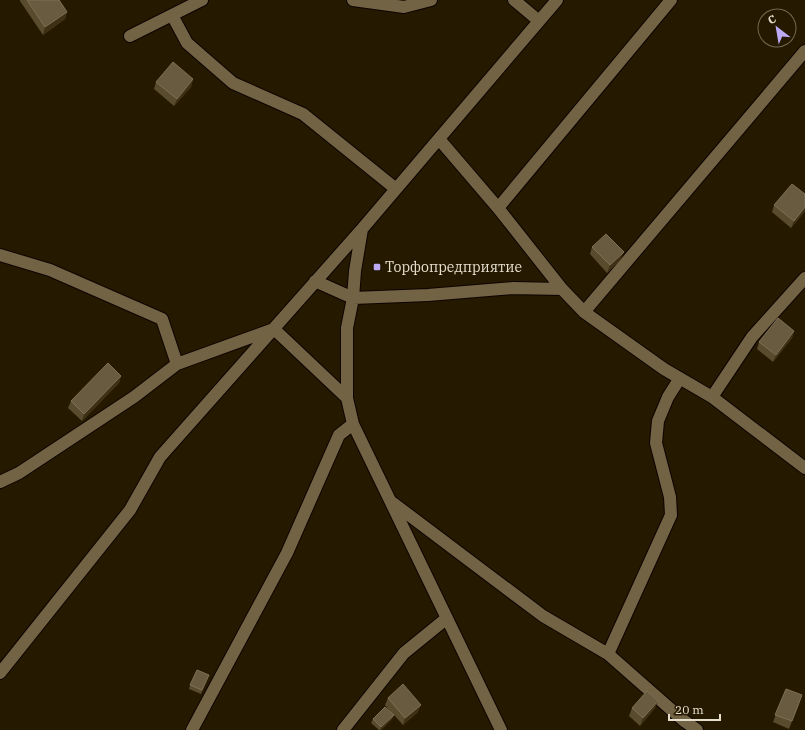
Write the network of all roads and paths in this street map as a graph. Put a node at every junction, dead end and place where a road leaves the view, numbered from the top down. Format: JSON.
{"nodes":[{"id":1,"x":202,"y":0,"type":"edge"},
{"id":2,"x":353,"y":0,"type":"edge"},
{"id":3,"x":431,"y":0,"type":"edge"},
{"id":4,"x":514,"y":0,"type":"edge"},
{"id":5,"x":557,"y":0,"type":"edge"},
{"id":6,"x":671,"y":0,"type":"edge"},
{"id":7,"x":172,"y":15,"type":"junction"},
{"id":8,"x":539,"y":22,"type":"junction"},
{"id":9,"x":130,"y":36,"type":"dead end"},
{"id":10,"x":805,"y":51,"type":"edge"},
{"id":11,"x":439,"y":139,"type":"junction"},
{"id":12,"x":396,"y":189,"type":"junction"},
{"id":13,"x":498,"y":208,"type":"junction"},
{"id":14,"x":362,"y":229,"type":"junction"},
{"id":15,"x":0,"y":255,"type":"edge"},
{"id":16,"x":805,"y":278,"type":"edge"},
{"id":17,"x":315,"y":281,"type":"junction"},
{"id":18,"x":562,"y":289,"type":"junction"},
{"id":19,"x":353,"y":298,"type":"junction"},
{"id":20,"x":584,"y":312,"type":"junction"},
{"id":21,"x":274,"y":329,"type":"junction"},
{"id":22,"x":176,"y":364,"type":"junction"},
{"id":23,"x":680,"y":378,"type":"junction"},
{"id":24,"x":712,"y":397,"type":"junction"},
{"id":25,"x":347,"y":398,"type":"junction"},
{"id":26,"x":353,"y":424,"type":"junction"},
{"id":27,"x":805,"y":468,"type":"edge"},
{"id":28,"x":0,"y":482,"type":"edge"},
{"id":29,"x":390,"y":501,"type":"junction"},
{"id":30,"x":447,"y":618,"type":"junction"},
{"id":31,"x":608,"y":654,"type":"junction"},
{"id":32,"x":0,"y":673,"type":"edge"},
{"id":33,"x":192,"y":730,"type":"edge"},
{"id":34,"x":343,"y":730,"type":"edge"},
{"id":35,"x":501,"y":730,"type":"edge"},
{"id":36,"x":697,"y":730,"type":"edge"}],
"edges":[{"from":1,"to":7,"type":"street"},
{"from":2,"to":3,"type":"street"},
{"from":4,"to":8,"type":"street"},
{"from":5,"to":8,"type":"street"},
{"from":6,"to":13,"type":"street"},
{"from":7,"to":9,"type":"street"},
{"from":7,"to":12,"type":"street"},
{"from":8,"to":11,"type":"street"},
{"from":10,"to":20,"type":"street"},
{"from":11,"to":12,"type":"street"},
{"from":11,"to":13,"type":"street"},
{"from":12,"to":14,"type":"street"},
{"from":13,"to":18,"type":"street"},
{"from":14,"to":17,"type":"street"},
{"from":14,"to":19,"type":"street"},
{"from":15,"to":22,"type":"street"},
{"from":16,"to":24,"type":"street"},
{"from":17,"to":19,"type":"street"},
{"from":17,"to":21,"type":"street"},
{"from":18,"to":19,"type":"street"},
{"from":18,"to":20,"type":"street"},
{"from":19,"to":25,"type":"street"},
{"from":20,"to":23,"type":"street"},
{"from":21,"to":22,"type":"street"},
{"from":21,"to":25,"type":"street"},
{"from":21,"to":32,"type":"street"},
{"from":22,"to":28,"type":"street"},
{"from":23,"to":24,"type":"street"},
{"from":23,"to":31,"type":"street"},
{"from":24,"to":27,"type":"street"},
{"from":25,"to":26,"type":"street"},
{"from":26,"to":29,"type":"street"},
{"from":26,"to":33,"type":"street"},
{"from":29,"to":30,"type":"street"},
{"from":29,"to":31,"type":"street"},
{"from":30,"to":34,"type":"street"},
{"from":30,"to":35,"type":"street"},
{"from":31,"to":36,"type":"street"}]}
